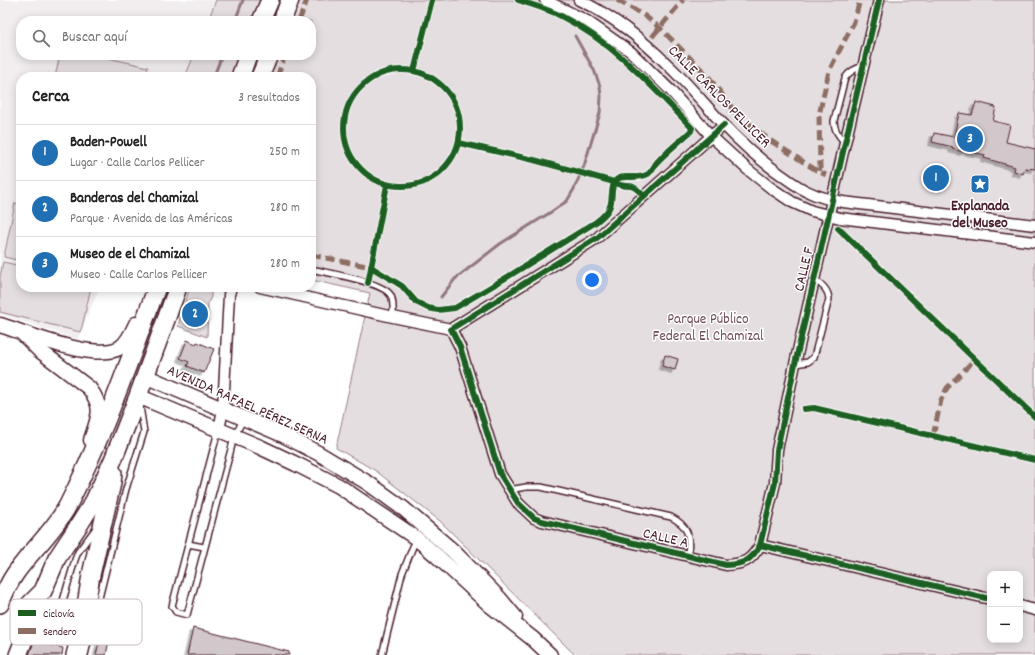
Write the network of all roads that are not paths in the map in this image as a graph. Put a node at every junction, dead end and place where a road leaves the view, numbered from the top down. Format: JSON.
{"nodes":[{"id":1,"x":270,"y":0,"type":"edge"},
{"id":2,"x":290,"y":0,"type":"edge"},
{"id":3,"x":545,"y":0,"type":"edge"},
{"id":4,"x":579,"y":0,"type":"edge"},
{"id":5,"x":879,"y":0,"type":"edge"},
{"id":6,"x":264,"y":16,"type":"edge"},
{"id":7,"x":284,"y":16,"type":"edge"},
{"id":8,"x":246,"y":60,"type":"edge"},
{"id":9,"x":267,"y":60,"type":"edge"},
{"id":10,"x":863,"y":66,"type":"junction"},
{"id":11,"x":242,"y":72,"type":"edge"},
{"id":12,"x":262,"y":72,"type":"edge"},
{"id":13,"x":724,"y":125,"type":"junction"},
{"id":14,"x":711,"y":136,"type":"junction"},
{"id":15,"x":844,"y":143,"type":"junction"},
{"id":16,"x":832,"y":200,"type":"junction"},
{"id":17,"x":828,"y":216,"type":"junction"},
{"id":18,"x":1035,"y":225,"type":"edge"},
{"id":19,"x":1035,"y":242,"type":"edge"},
{"id":20,"x":316,"y":271,"type":"edge"},
{"id":21,"x":814,"y":279,"type":"junction"},
{"id":22,"x":149,"y":292,"type":"edge"},
{"id":23,"x":155,"y":292,"type":"edge"},
{"id":24,"x":176,"y":292,"type":"edge"},
{"id":25,"x":230,"y":292,"type":"edge"},
{"id":26,"x":292,"y":292,"type":"edge"},
{"id":27,"x":393,"y":317,"type":"junction"},
{"id":28,"x":0,"y":325,"type":"edge"},
{"id":29,"x":452,"y":329,"type":"junction"},
{"id":30,"x":20,"y":331,"type":"junction"},
{"id":31,"x":795,"y":364,"type":"junction"},
{"id":32,"x":146,"y":376,"type":"junction"},
{"id":33,"x":138,"y":396,"type":"junction"},
{"id":34,"x":223,"y":409,"type":"junction"},
{"id":35,"x":243,"y":418,"type":"junction"},
{"id":36,"x":219,"y":430,"type":"junction"},
{"id":37,"x":234,"y":437,"type":"junction"},
{"id":38,"x":113,"y":460,"type":"junction"},
{"id":39,"x":82,"y":477,"type":"junction"},
{"id":40,"x":509,"y":490,"type":"junction"},
{"id":41,"x":104,"y":515,"type":"junction"},
{"id":42,"x":424,"y":526,"type":"junction"},
{"id":43,"x":416,"y":538,"type":"junction"},
{"id":44,"x":188,"y":544,"type":"junction"},
{"id":45,"x":760,"y":546,"type":"junction"},
{"id":46,"x":204,"y":547,"type":"junction"},
{"id":47,"x":688,"y":556,"type":"junction"},
{"id":48,"x":987,"y":598,"type":"edge"},
{"id":49,"x":35,"y":599,"type":"edge"},
{"id":50,"x":64,"y":599,"type":"edge"},
{"id":51,"x":88,"y":599,"type":"edge"},
{"id":52,"x":98,"y":599,"type":"edge"},
{"id":53,"x":0,"y":604,"type":"edge"},
{"id":54,"x":1023,"y":607,"type":"edge"},
{"id":55,"x":1035,"y":610,"type":"edge"},
{"id":56,"x":533,"y":639,"type":"junction"},
{"id":57,"x":22,"y":645,"type":"edge"},
{"id":58,"x":78,"y":645,"type":"edge"},
{"id":59,"x":87,"y":645,"type":"edge"},
{"id":60,"x":18,"y":655,"type":"edge"},
{"id":61,"x":75,"y":655,"type":"edge"},
{"id":62,"x":84,"y":655,"type":"edge"},
{"id":63,"x":382,"y":655,"type":"edge"},
{"id":64,"x":550,"y":655,"type":"edge"}],
"edges":[{"from":1,"to":6,"type":"highway"},
{"from":2,"to":7,"type":"highway"},
{"from":3,"to":14,"type":"street"},
{"from":4,"to":13,"type":"street","name":"CALLE CARLOS PELLICER"},
{"from":5,"to":10,"type":"street","name":"CALLE F"},
{"from":8,"to":11,"type":"highway"},
{"from":9,"to":12,"type":"highway"},
{"from":10,"to":15,"type":"street","name":"CALLE F"},
{"from":10,"to":15,"type":"lane"},
{"from":13,"to":14,"type":"street"},
{"from":13,"to":16,"type":"street","name":"CALLE CARLOS PELLICER"},
{"from":14,"to":17,"type":"street"},
{"from":14,"to":29,"type":"street"},
{"from":15,"to":16,"type":"street","name":"CALLE F"},
{"from":16,"to":17,"type":"street","name":"CALLE F"},
{"from":16,"to":18,"type":"street","name":"CALLE CARLOS PELLICER"},
{"from":17,"to":19,"type":"street"},
{"from":17,"to":21,"type":"street","name":"CALLE F"},
{"from":20,"to":27,"type":"lane"},
{"from":21,"to":31,"type":"street","name":"CALLE F"},
{"from":21,"to":31,"type":"lane"},
{"from":22,"to":30,"type":"main road"},
{"from":23,"to":39,"type":"highway"},
{"from":24,"to":32,"type":"highway"},
{"from":25,"to":34,"type":"street"},
{"from":26,"to":27,"type":"street"},
{"from":27,"to":29,"type":"street"},
{"from":28,"to":30,"type":"main road"},
{"from":29,"to":40,"type":"street","name":"CALLE A"},
{"from":30,"to":39,"type":"main road"},
{"from":31,"to":45,"type":"street","name":"CALLE F"},
{"from":32,"to":33,"type":"highway"},
{"from":32,"to":34,"type":"main road","name":"AVENIDA RAFAEL PÉREZ SERNA"},
{"from":33,"to":36,"type":"main road","name":"AVENIDA RAFAEL PÉREZ SERNA"},
{"from":33,"to":38,"type":"highway"},
{"from":33,"to":52,"type":"lane"},
{"from":34,"to":35,"type":"main road","name":"AVENIDA RAFAEL PÉREZ SERNA"},
{"from":34,"to":36,"type":"street"},
{"from":35,"to":37,"type":"lane"},
{"from":35,"to":42,"type":"main road","name":"AVENIDA RAFAEL PÉREZ SERNA"},
{"from":36,"to":37,"type":"main road","name":"AVENIDA RAFAEL PÉREZ SERNA"},
{"from":36,"to":44,"type":"lane"},
{"from":37,"to":43,"type":"main road","name":"AVENIDA RAFAEL PÉREZ SERNA"},
{"from":37,"to":46,"type":"lane"},
{"from":38,"to":41,"type":"highway"},
{"from":38,"to":49,"type":"highway"},
{"from":39,"to":53,"type":"highway"},
{"from":40,"to":47,"type":"street","name":"CALLE A"},
{"from":40,"to":47,"type":"lane"},
{"from":41,"to":50,"type":"lane"},
{"from":41,"to":51,"type":"highway"},
{"from":42,"to":43,"type":"lane"},
{"from":42,"to":56,"type":"main road","name":"AVENIDA RAFAEL PÉREZ SERNA"},
{"from":43,"to":56,"type":"main road","name":"AVENIDA RAFAEL PÉREZ SERNA"},
{"from":43,"to":63,"type":"lane"},
{"from":44,"to":46,"type":"lane"},
{"from":44,"to":46,"type":"lane"},
{"from":45,"to":47,"type":"street","name":"CALLE A"},
{"from":45,"to":48,"type":"street"},
{"from":54,"to":55,"type":"street"},
{"from":56,"to":64,"type":"main road","name":"AVENIDA RAFAEL PÉREZ SERNA"},
{"from":57,"to":60,"type":"highway"},
{"from":58,"to":61,"type":"highway"},
{"from":59,"to":62,"type":"lane"}]}
